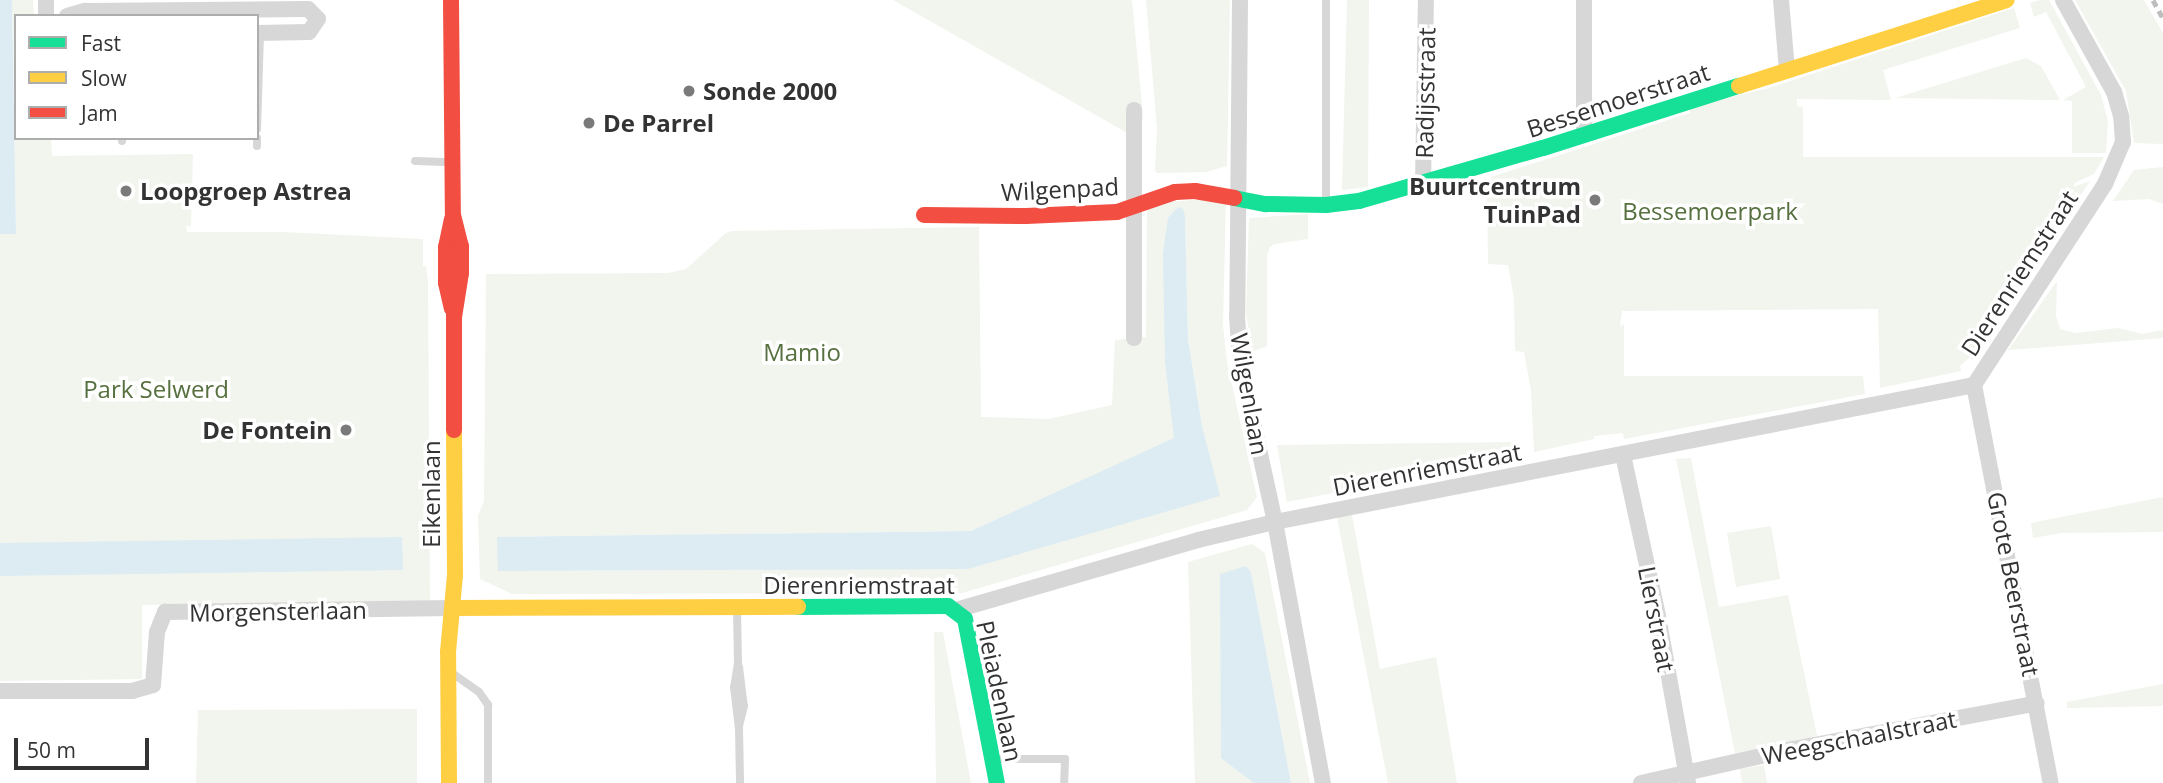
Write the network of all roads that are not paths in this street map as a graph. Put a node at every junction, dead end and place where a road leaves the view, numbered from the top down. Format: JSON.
{"nodes":[{"id":1,"x":451,"y":0,"type":"edge"},
{"id":2,"x":1240,"y":0,"type":"edge"},
{"id":3,"x":1326,"y":0,"type":"edge"},
{"id":4,"x":1426,"y":0,"type":"edge"},
{"id":5,"x":1584,"y":0,"type":"edge"},
{"id":6,"x":1781,"y":0,"type":"edge"},
{"id":7,"x":2007,"y":0,"type":"edge"},
{"id":8,"x":2063,"y":0,"type":"edge"},
{"id":9,"x":74,"y":14,"type":"edge"},
{"id":10,"x":259,"y":33,"type":"edge"},
{"id":11,"x":1787,"y":70,"type":"junction"},
{"id":12,"x":1134,"y":110,"type":"dead end"},
{"id":13,"x":1584,"y":134,"type":"junction"},
{"id":14,"x":415,"y":161,"type":"dead end"},
{"id":15,"x":452,"y":162,"type":"junction"},
{"id":16,"x":1423,"y":185,"type":"junction"},
{"id":17,"x":1238,"y":200,"type":"junction"},
{"id":18,"x":1326,"y":205,"type":"junction"},
{"id":19,"x":1135,"y":207,"type":"junction"},
{"id":20,"x":924,"y":215,"type":"dead end"},
{"id":21,"x":1134,"y":338,"type":"dead end"},
{"id":22,"x":1974,"y":385,"type":"junction"},
{"id":23,"x":1623,"y":455,"type":"junction"},
{"id":24,"x":1275,"y":522,"type":"junction"},
{"id":25,"x":737,"y":607,"type":"junction"},
{"id":26,"x":452,"y":608,"type":"junction"},
{"id":27,"x":956,"y":610,"type":"junction"},
{"id":28,"x":449,"y":671,"type":"junction"},
{"id":29,"x":0,"y":691,"type":"edge"},
{"id":30,"x":2037,"y":703,"type":"junction"},
{"id":31,"x":992,"y":759,"type":"junction"},
{"id":32,"x":1688,"y":778,"type":"edge"},
{"id":33,"x":449,"y":783,"type":"edge"},
{"id":34,"x":488,"y":783,"type":"edge"},
{"id":35,"x":740,"y":783,"type":"edge"},
{"id":36,"x":997,"y":783,"type":"edge"},
{"id":37,"x":1065,"y":783,"type":"edge"},
{"id":38,"x":1323,"y":783,"type":"edge"},
{"id":39,"x":1641,"y":783,"type":"edge"},
{"id":40,"x":2052,"y":783,"type":"edge"}],
"edges":[{"from":1,"to":15,"type":"street","name":"Eikenlaan"},
{"from":2,"to":17,"type":"street","name":"Wilgenlaan"},
{"from":3,"to":18,"type":"lane"},
{"from":4,"to":16,"type":"street","name":"Radijsstraat"},
{"from":5,"to":13,"type":"street"},
{"from":6,"to":11,"type":"street"},
{"from":7,"to":11,"type":"street","name":"Bessemoerstraat"},
{"from":8,"to":22,"type":"street","name":"Dierenriemstraat"},
{"from":9,"to":10,"type":"street"},
{"from":11,"to":13,"type":"street","name":"Bessemoerstraat"},
{"from":12,"to":19,"type":"street"},
{"from":13,"to":16,"type":"street","name":"Bessemoerstraat"},
{"from":14,"to":15,"type":"lane"},
{"from":15,"to":26,"type":"street","name":"Eikenlaan"},
{"from":16,"to":18,"type":"street","name":"Bessemoerstraat"},
{"from":17,"to":18,"type":"street","name":"Bessemoerstraat"},
{"from":17,"to":19,"type":"street","name":"Wilgenpad"},
{"from":17,"to":24,"type":"street","name":"Wilgenlaan"},
{"from":19,"to":20,"type":"street","name":"Wilgenpad"},
{"from":19,"to":21,"type":"street"},
{"from":22,"to":23,"type":"street","name":"Dierenriemstraat"},
{"from":22,"to":30,"type":"street","name":"Grote Beerstraat"},
{"from":23,"to":24,"type":"street","name":"Dierenriemstraat"},
{"from":23,"to":32,"type":"street","name":"Lierstraat"},
{"from":24,"to":27,"type":"street","name":"Dierenriemstraat"},
{"from":24,"to":38,"type":"street","name":"Wilgenlaan"},
{"from":25,"to":26,"type":"street","name":"Dierenriemstraat"},
{"from":25,"to":27,"type":"street","name":"Dierenriemstraat"},
{"from":25,"to":35,"type":"lane"},
{"from":26,"to":28,"type":"street","name":"Eikenlaan"},
{"from":26,"to":29,"type":"street","name":"Morgensterlaan"},
{"from":27,"to":31,"type":"street","name":"Pleiadenlaan"},
{"from":28,"to":33,"type":"street","name":"Eikenlaan"},
{"from":28,"to":34,"type":"lane"},
{"from":30,"to":32,"type":"street","name":"Weegschaalstraat"},
{"from":30,"to":40,"type":"street","name":"Grote Beerstraat"},
{"from":31,"to":36,"type":"street","name":"Pleiadenlaan"},
{"from":31,"to":37,"type":"lane"},
{"from":32,"to":39,"type":"street","name":"Weegschaalstraat"}]}
